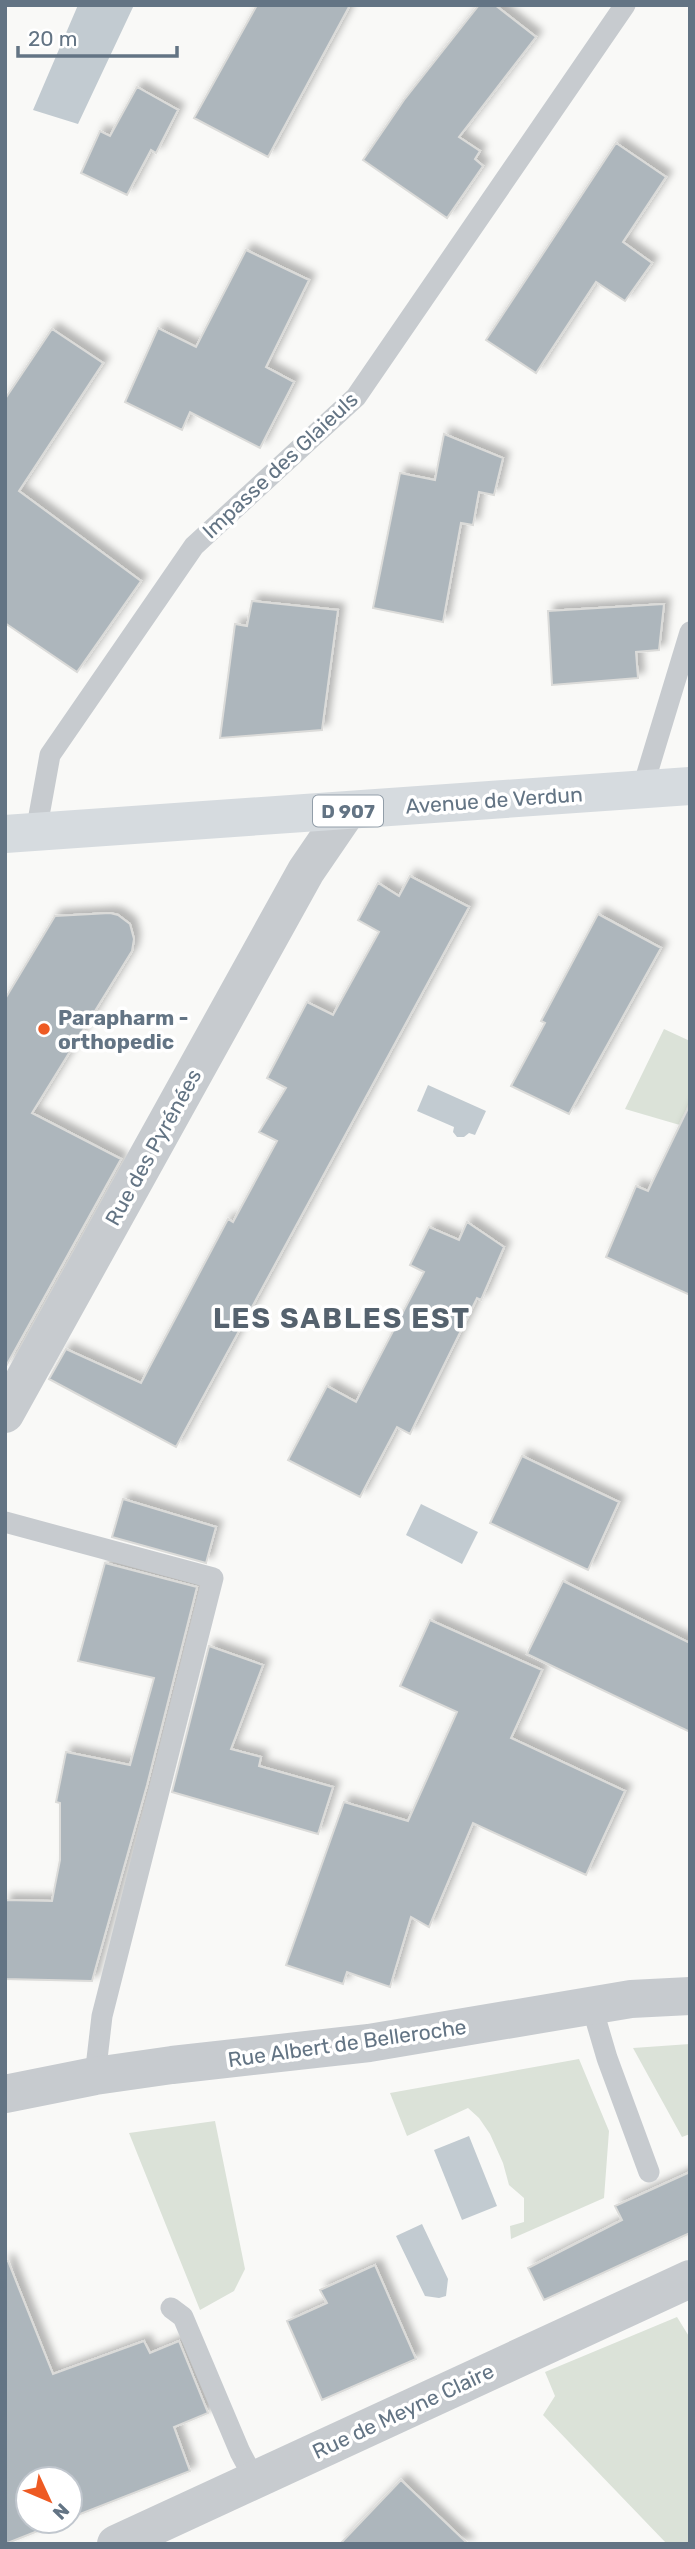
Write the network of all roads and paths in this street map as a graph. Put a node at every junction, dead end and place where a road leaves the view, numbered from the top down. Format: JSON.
{"nodes":[{"id":1,"x":625,"y":5,"type":"edge"},
{"id":2,"x":690,"y":632,"type":"edge"},
{"id":3,"x":690,"y":786,"type":"edge"},
{"id":4,"x":642,"y":790,"type":"junction"},
{"id":5,"x":347,"y":811,"type":"junction"},
{"id":6,"x":20,"y":833,"type":"edge"},
{"id":7,"x":5,"y":1414,"type":"edge"},
{"id":8,"x":5,"y":1522,"type":"edge"},
{"id":9,"x":690,"y":1996,"type":"edge"},
{"id":10,"x":593,"y":2007,"type":"junction"},
{"id":11,"x":94,"y":2076,"type":"junction"},
{"id":12,"x":5,"y":2094,"type":"edge"},
{"id":13,"x":649,"y":2172,"type":"dead end"},
{"id":14,"x":690,"y":2279,"type":"edge"},
{"id":15,"x":171,"y":2308,"type":"dead end"},
{"id":16,"x":255,"y":2480,"type":"junction"},
{"id":17,"x":116,"y":2544,"type":"edge"}],
"edges":[{"from":1,"to":6,"type":"lane","name":"Impasse des Glaieuls"},
{"from":2,"to":4,"type":"lane"},
{"from":3,"to":4,"type":"main road","name":"Avenue de Verdun","number":"D 907"},
{"from":4,"to":5,"type":"main road","name":"Avenue de Verdun","number":"D 907"},
{"from":5,"to":6,"type":"main road","name":"Avenue de Verdun","number":"D 907"},
{"from":5,"to":7,"type":"street","name":"Rue des Pyrénées"},
{"from":8,"to":11,"type":"lane"},
{"from":9,"to":10,"type":"street","name":"Rue Albert de Belleroche"},
{"from":10,"to":11,"type":"street","name":"Rue Albert de Belleroche"},
{"from":10,"to":13,"type":"lane"},
{"from":11,"to":12,"type":"street","name":"Rue Albert de Belleroche"},
{"from":14,"to":16,"type":"street","name":"Rue de Meyne Claire"},
{"from":15,"to":16,"type":"lane"},
{"from":16,"to":17,"type":"street","name":"Rue de Meyne Claire"}]}
